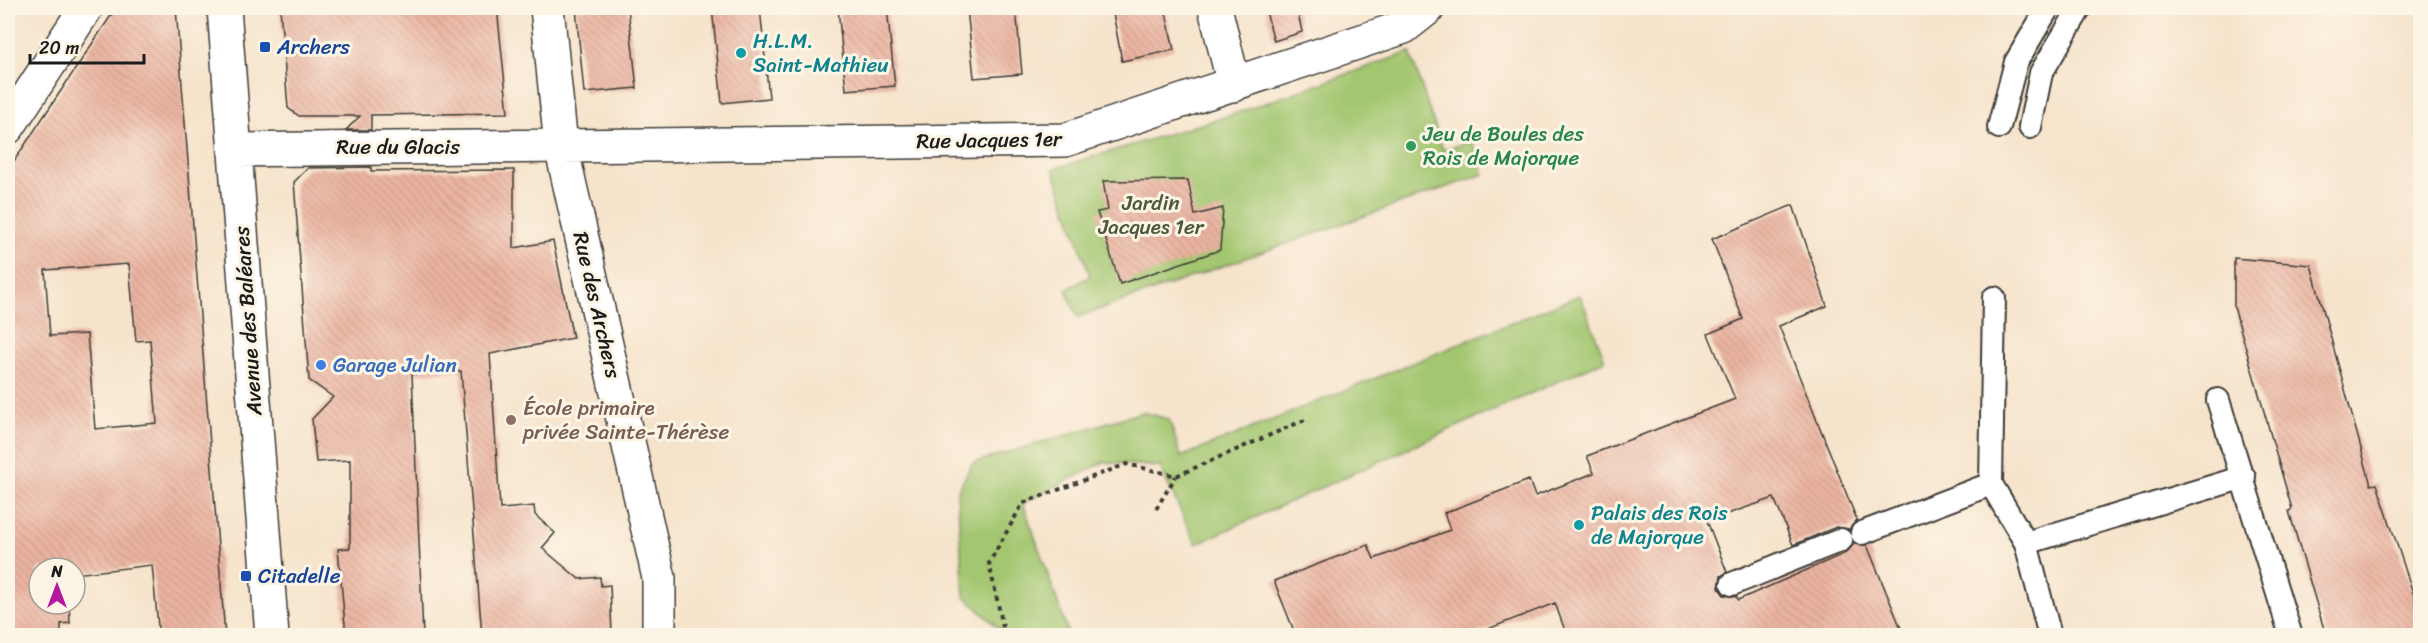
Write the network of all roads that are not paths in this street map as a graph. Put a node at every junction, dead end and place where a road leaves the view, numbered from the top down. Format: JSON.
{"nodes":[{"id":1,"x":86,"y":8,"type":"edge"},
{"id":2,"x":224,"y":8,"type":"edge"},
{"id":3,"x":547,"y":8,"type":"edge"},
{"id":4,"x":1215,"y":8,"type":"edge"},
{"id":5,"x":1428,"y":8,"type":"edge"},
{"id":6,"x":2048,"y":8,"type":"edge"},
{"id":7,"x":2080,"y":8,"type":"edge"},
{"id":8,"x":1234,"y":85,"type":"junction"},
{"id":9,"x":8,"y":127,"type":"edge"},
{"id":10,"x":1999,"y":127,"type":"dead end"},
{"id":11,"x":2030,"y":127,"type":"dead end"},
{"id":12,"x":561,"y":146,"type":"junction"},
{"id":13,"x":235,"y":150,"type":"junction"},
{"id":14,"x":1994,"y":298,"type":"dead end"},
{"id":15,"x":2218,"y":400,"type":"dead end"},
{"id":16,"x":2244,"y":477,"type":"junction"},
{"id":17,"x":1991,"y":484,"type":"junction"},
{"id":18,"x":2026,"y":543,"type":"junction"},
{"id":19,"x":1732,"y":584,"type":"dead end"},
{"id":20,"x":272,"y":636,"type":"edge"},
{"id":21,"x":659,"y":636,"type":"edge"},
{"id":22,"x":2050,"y":636,"type":"edge"},
{"id":23,"x":2291,"y":636,"type":"edge"}],
"edges":[{"from":1,"to":9,"type":"street"},
{"from":2,"to":13,"type":"street","name":"Avenue des Baléares"},
{"from":3,"to":12,"type":"street","name":"Rue des Archers"},
{"from":4,"to":8,"type":"street"},
{"from":5,"to":8,"type":"street","name":"Rue Jacques 1er"},
{"from":6,"to":10,"type":"lane"},
{"from":7,"to":11,"type":"lane"},
{"from":8,"to":12,"type":"street","name":"Rue Jacques 1er"},
{"from":12,"to":13,"type":"street","name":"Rue du Glacis"},
{"from":12,"to":21,"type":"street","name":"Rue des Archers"},
{"from":13,"to":20,"type":"street","name":"Avenue des Baléares"},
{"from":14,"to":17,"type":"lane"},
{"from":15,"to":16,"type":"lane"},
{"from":16,"to":18,"type":"lane"},
{"from":16,"to":23,"type":"lane"},
{"from":17,"to":18,"type":"lane"},
{"from":17,"to":19,"type":"lane"},
{"from":18,"to":22,"type":"lane"}]}
